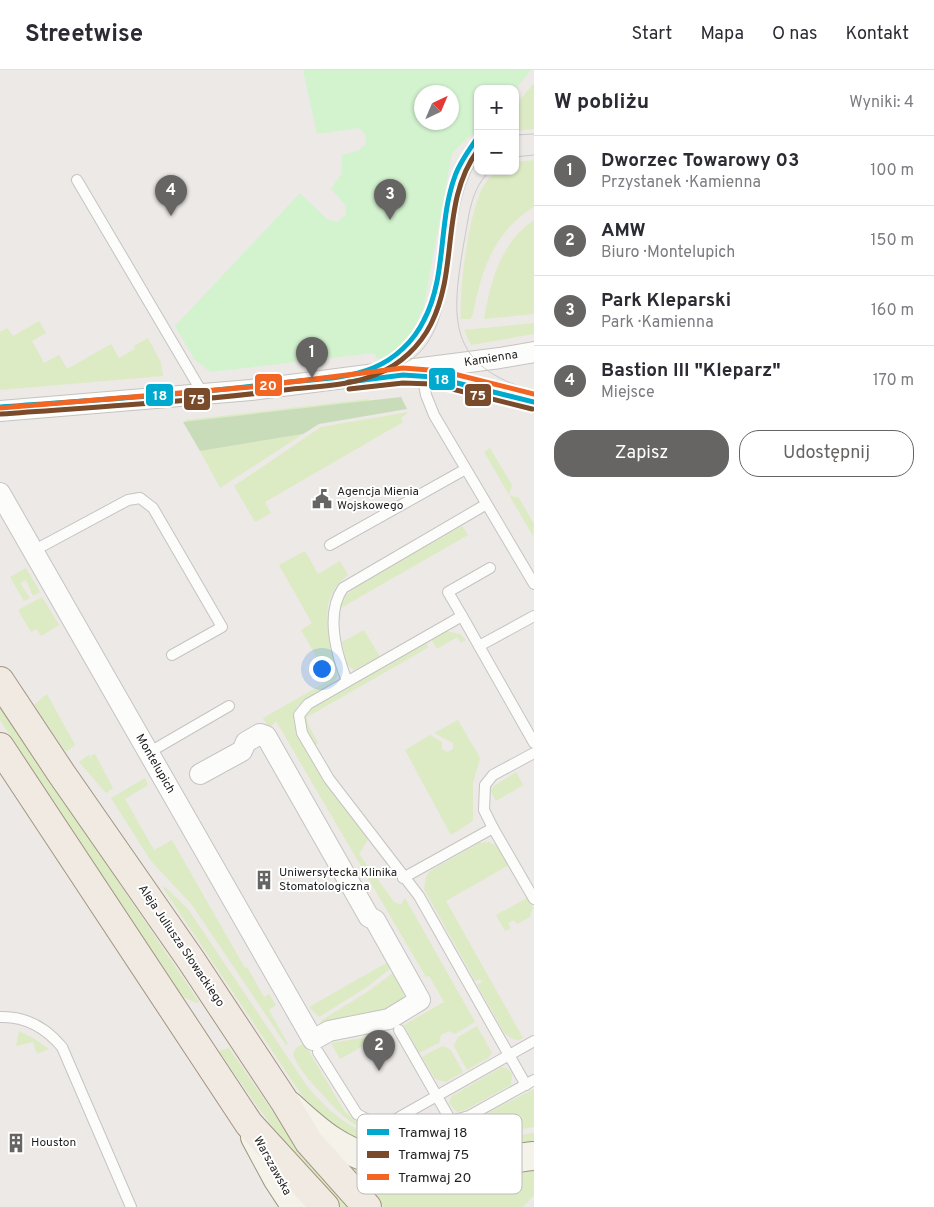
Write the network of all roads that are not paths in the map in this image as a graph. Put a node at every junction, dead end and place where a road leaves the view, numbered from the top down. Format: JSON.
{"nodes":[{"id":1,"x":77,"y":180,"type":"dead end"},
{"id":2,"x":534,"y":352,"type":"edge"},
{"id":3,"x":421,"y":369,"type":"junction"},
{"id":4,"x":203,"y":394,"type":"junction"},
{"id":5,"x":0,"y":411,"type":"edge"},
{"id":6,"x":464,"y":470,"type":"junction"},
{"id":7,"x":0,"y":493,"type":"edge"},
{"id":8,"x":485,"y":505,"type":"junction"},
{"id":9,"x":330,"y":545,"type":"dead end"},
{"id":10,"x":34,"y":552,"type":"junction"},
{"id":11,"x":490,"y":568,"type":"dead end"},
{"id":12,"x":534,"y":585,"type":"edge"},
{"id":13,"x":462,"y":616,"type":"junction"},
{"id":14,"x":534,"y":616,"type":"edge"},
{"id":15,"x":479,"y":646,"type":"junction"},
{"id":16,"x":172,"y":655,"type":"dead end"},
{"id":17,"x":0,"y":681,"type":"edge"},
{"id":18,"x":347,"y":681,"type":"junction"},
{"id":19,"x":229,"y":706,"type":"dead end"},
{"id":20,"x":534,"y":743,"type":"edge"},
{"id":21,"x":0,"y":747,"type":"edge"},
{"id":22,"x":148,"y":753,"type":"junction"},
{"id":23,"x":534,"y":753,"type":"edge"},
{"id":24,"x":200,"y":774,"type":"dead end"},
{"id":25,"x":493,"y":828,"type":"junction"},
{"id":26,"x":403,"y":878,"type":"junction"},
{"id":27,"x":534,"y":899,"type":"edge"},
{"id":28,"x":0,"y":1017,"type":"edge"},
{"id":29,"x":399,"y":1030,"type":"dead end"},
{"id":30,"x":534,"y":1040,"type":"edge"},
{"id":31,"x":314,"y":1044,"type":"junction"},
{"id":32,"x":508,"y":1055,"type":"junction"},
{"id":33,"x":530,"y":1083,"type":"edge"},
{"id":34,"x":437,"y":1096,"type":"junction"},
{"id":35,"x":285,"y":1102,"type":"junction"},
{"id":36,"x":357,"y":1114,"type":"edge"},
{"id":37,"x":405,"y":1114,"type":"edge"},
{"id":38,"x":447,"y":1114,"type":"edge"},
{"id":39,"x":473,"y":1114,"type":"edge"},
{"id":40,"x":249,"y":1124,"type":"junction"},
{"id":41,"x":357,"y":1154,"type":"edge"},
{"id":42,"x":131,"y":1207,"type":"edge"},
{"id":43,"x":296,"y":1207,"type":"edge"},
{"id":44,"x":325,"y":1207,"type":"edge"},
{"id":45,"x":367,"y":1207,"type":"edge"}],
"edges":[{"from":1,"to":4,"type":"lane"},
{"from":2,"to":3,"type":"street","name":"Kamienna"},
{"from":3,"to":4,"type":"street","name":"Kamienna"},
{"from":3,"to":6,"type":"lane"},
{"from":4,"to":5,"type":"street","name":"Kamienna"},
{"from":6,"to":8,"type":"lane"},
{"from":6,"to":9,"type":"lane"},
{"from":7,"to":10,"type":"street","name":"Montelupich"},
{"from":8,"to":12,"type":"lane"},
{"from":8,"to":18,"type":"lane"},
{"from":10,"to":16,"type":"lane"},
{"from":10,"to":22,"type":"street","name":"Montelupich"},
{"from":11,"to":13,"type":"lane"},
{"from":13,"to":15,"type":"lane"},
{"from":13,"to":18,"type":"lane"},
{"from":14,"to":15,"type":"lane"},
{"from":15,"to":20,"type":"lane"},
{"from":17,"to":35,"type":"main road","name":"Aleja Juliusza Słowackiego"},
{"from":18,"to":26,"type":"lane"},
{"from":19,"to":22,"type":"lane"},
{"from":21,"to":40,"type":"main road"},
{"from":22,"to":31,"type":"street","name":"Montelupich"},
{"from":23,"to":25,"type":"lane"},
{"from":24,"to":31,"type":"street"},
{"from":25,"to":26,"type":"lane"},
{"from":25,"to":27,"type":"lane"},
{"from":26,"to":32,"type":"lane"},
{"from":28,"to":42,"type":"lane"},
{"from":29,"to":34,"type":"lane"},
{"from":30,"to":32,"type":"lane"},
{"from":31,"to":36,"type":"lane"},
{"from":32,"to":33,"type":"lane"},
{"from":32,"to":34,"type":"lane"},
{"from":33,"to":39,"type":"lane"},
{"from":34,"to":37,"type":"lane"},
{"from":34,"to":38,"type":"lane"},
{"from":35,"to":41,"type":"street"},
{"from":35,"to":45,"type":"main road","name":"Aleja Juliusza Słowackiego"},
{"from":40,"to":43,"type":"street","name":"Warszawska"},
{"from":40,"to":44,"type":"main road"}]}
